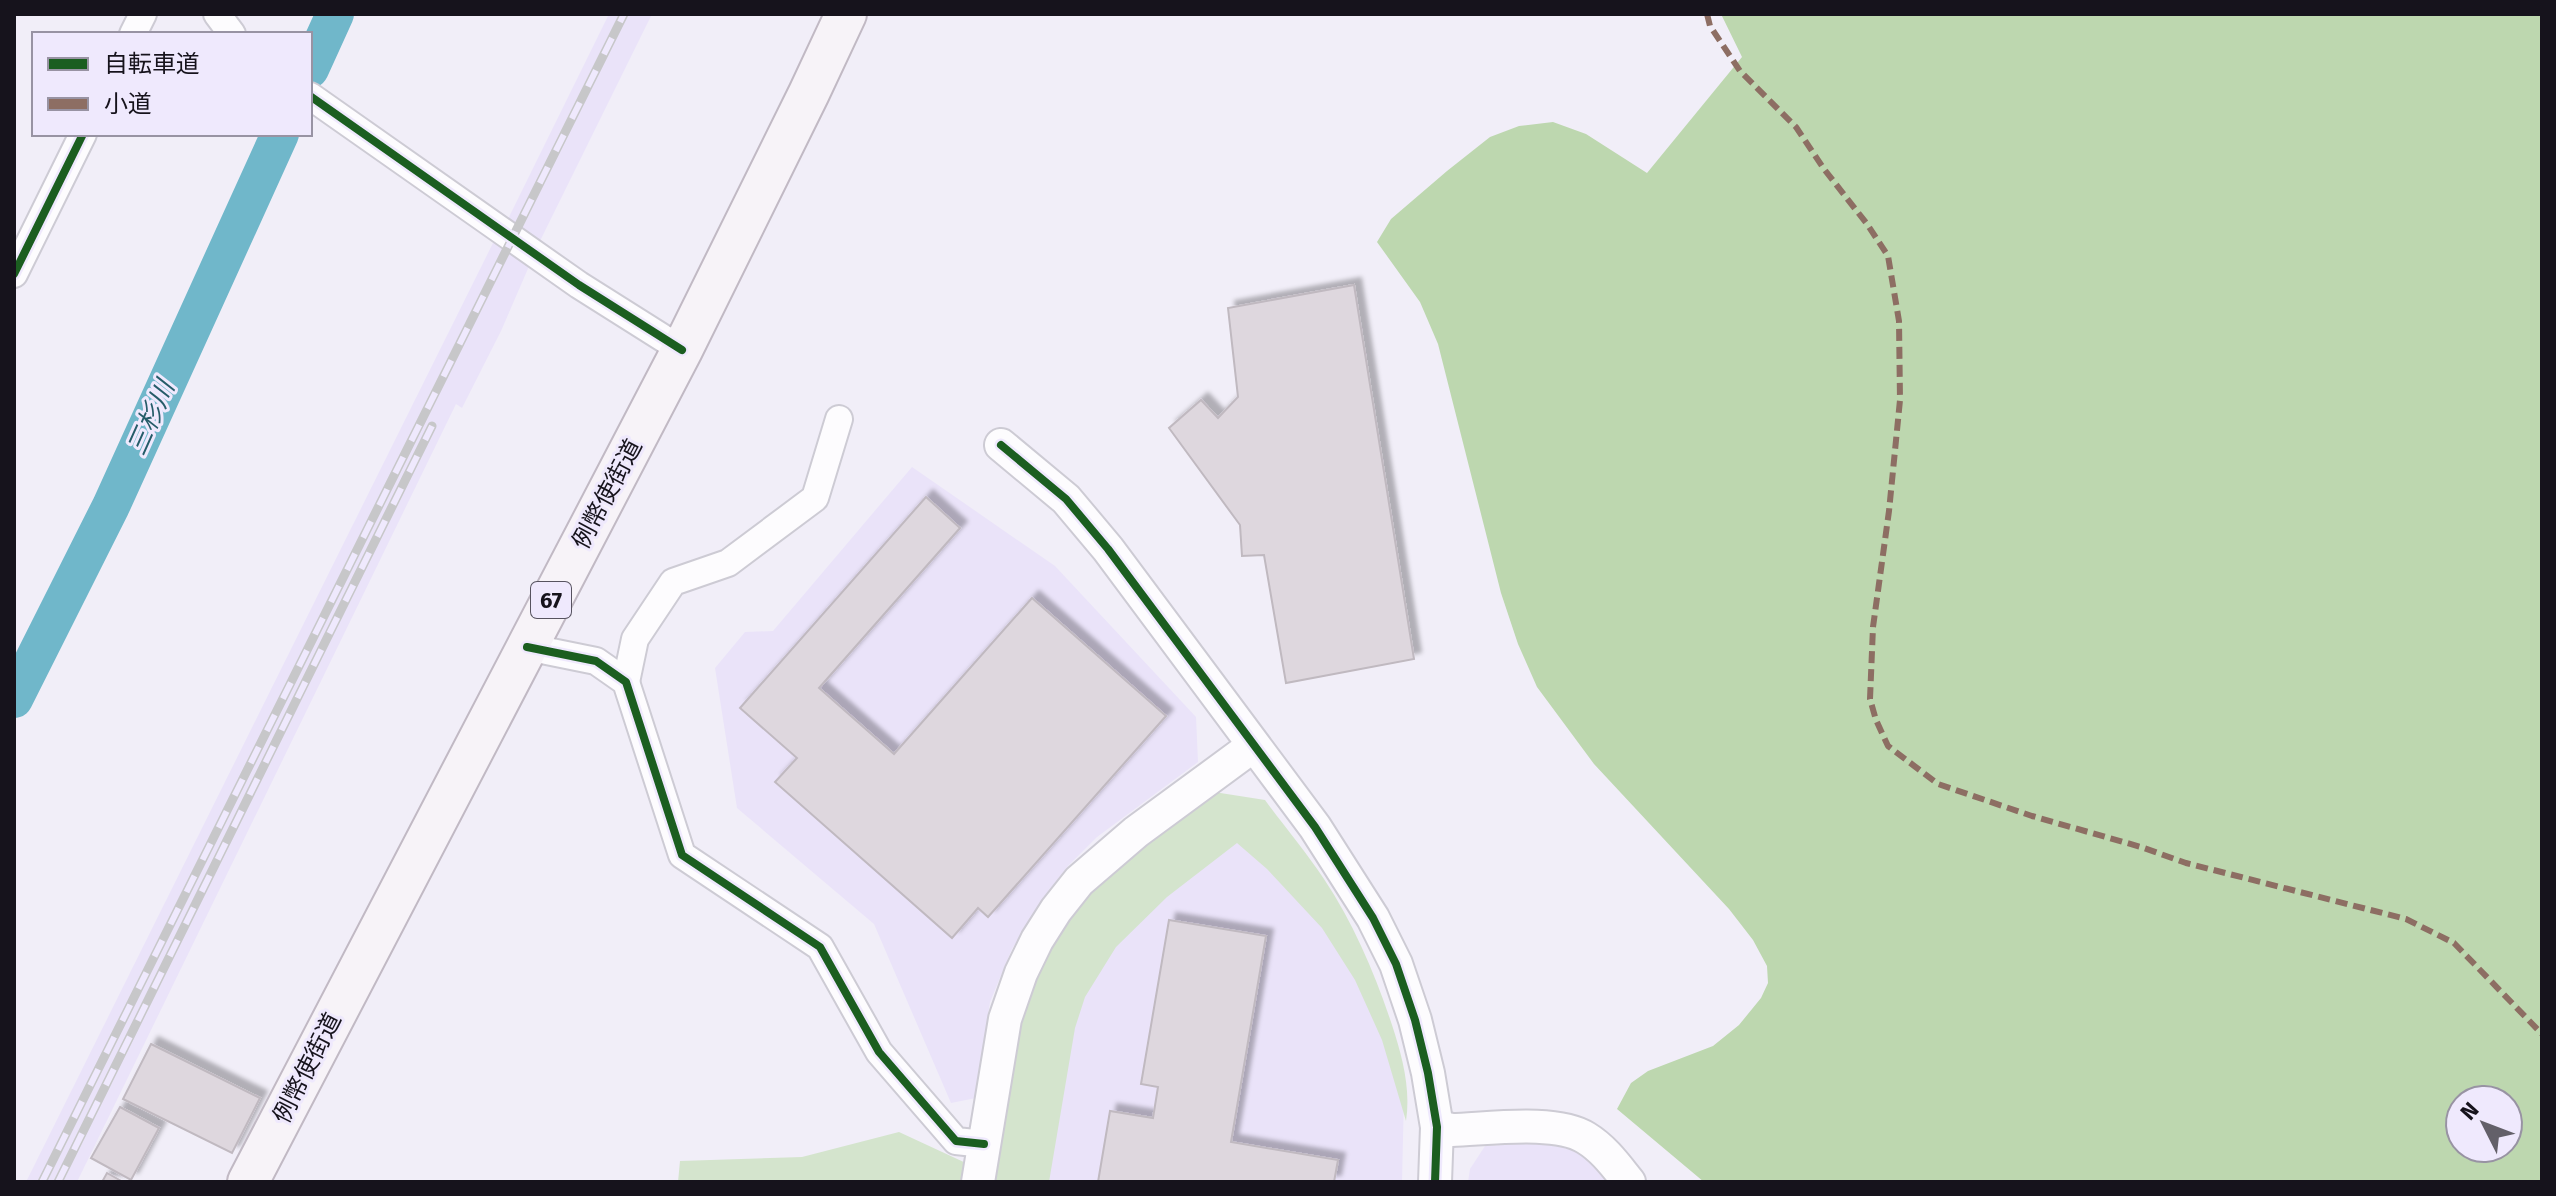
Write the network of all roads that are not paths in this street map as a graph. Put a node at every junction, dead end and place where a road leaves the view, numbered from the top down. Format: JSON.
{"nodes":[{"id":1,"x":143,"y":14,"type":"edge"},
{"id":2,"x":217,"y":14,"type":"edge"},
{"id":3,"x":846,"y":14,"type":"edge"},
{"id":4,"x":134,"y":32,"type":"edge"},
{"id":5,"x":230,"y":32,"type":"edge"},
{"id":6,"x":317,"y":101,"type":"edge"},
{"id":7,"x":82,"y":136,"type":"edge"},
{"id":8,"x":14,"y":274,"type":"edge"},
{"id":9,"x":682,"y":350,"type":"junction"},
{"id":10,"x":839,"y":419,"type":"dead end"},
{"id":11,"x":1001,"y":445,"type":"dead end"},
{"id":12,"x":527,"y":647,"type":"junction"},
{"id":13,"x":626,"y":682,"type":"junction"},
{"id":14,"x":1253,"y":746,"type":"junction"},
{"id":15,"x":1437,"y":1127,"type":"junction"},
{"id":16,"x":984,"y":1144,"type":"junction"},
{"id":17,"x":248,"y":1182,"type":"edge"},
{"id":18,"x":978,"y":1182,"type":"edge"},
{"id":19,"x":1435,"y":1182,"type":"edge"},
{"id":20,"x":1629,"y":1182,"type":"edge"}],
"edges":[{"from":1,"to":4,"type":"street"},
{"from":2,"to":5,"type":"street"},
{"from":3,"to":9,"type":"main road","name":"例幣使街道","number":"67"},
{"from":6,"to":9,"type":"street"},
{"from":7,"to":8,"type":"street"},
{"from":9,"to":12,"type":"main road","name":"例幣使街道","number":"67"},
{"from":10,"to":13,"type":"street"},
{"from":11,"to":14,"type":"street"},
{"from":12,"to":13,"type":"street"},
{"from":12,"to":17,"type":"main road","name":"例幣使街道","number":"67"},
{"from":13,"to":16,"type":"street"},
{"from":14,"to":15,"type":"street"},
{"from":14,"to":16,"type":"street"},
{"from":15,"to":19,"type":"street"},
{"from":15,"to":20,"type":"street"},
{"from":16,"to":18,"type":"street"}]}
